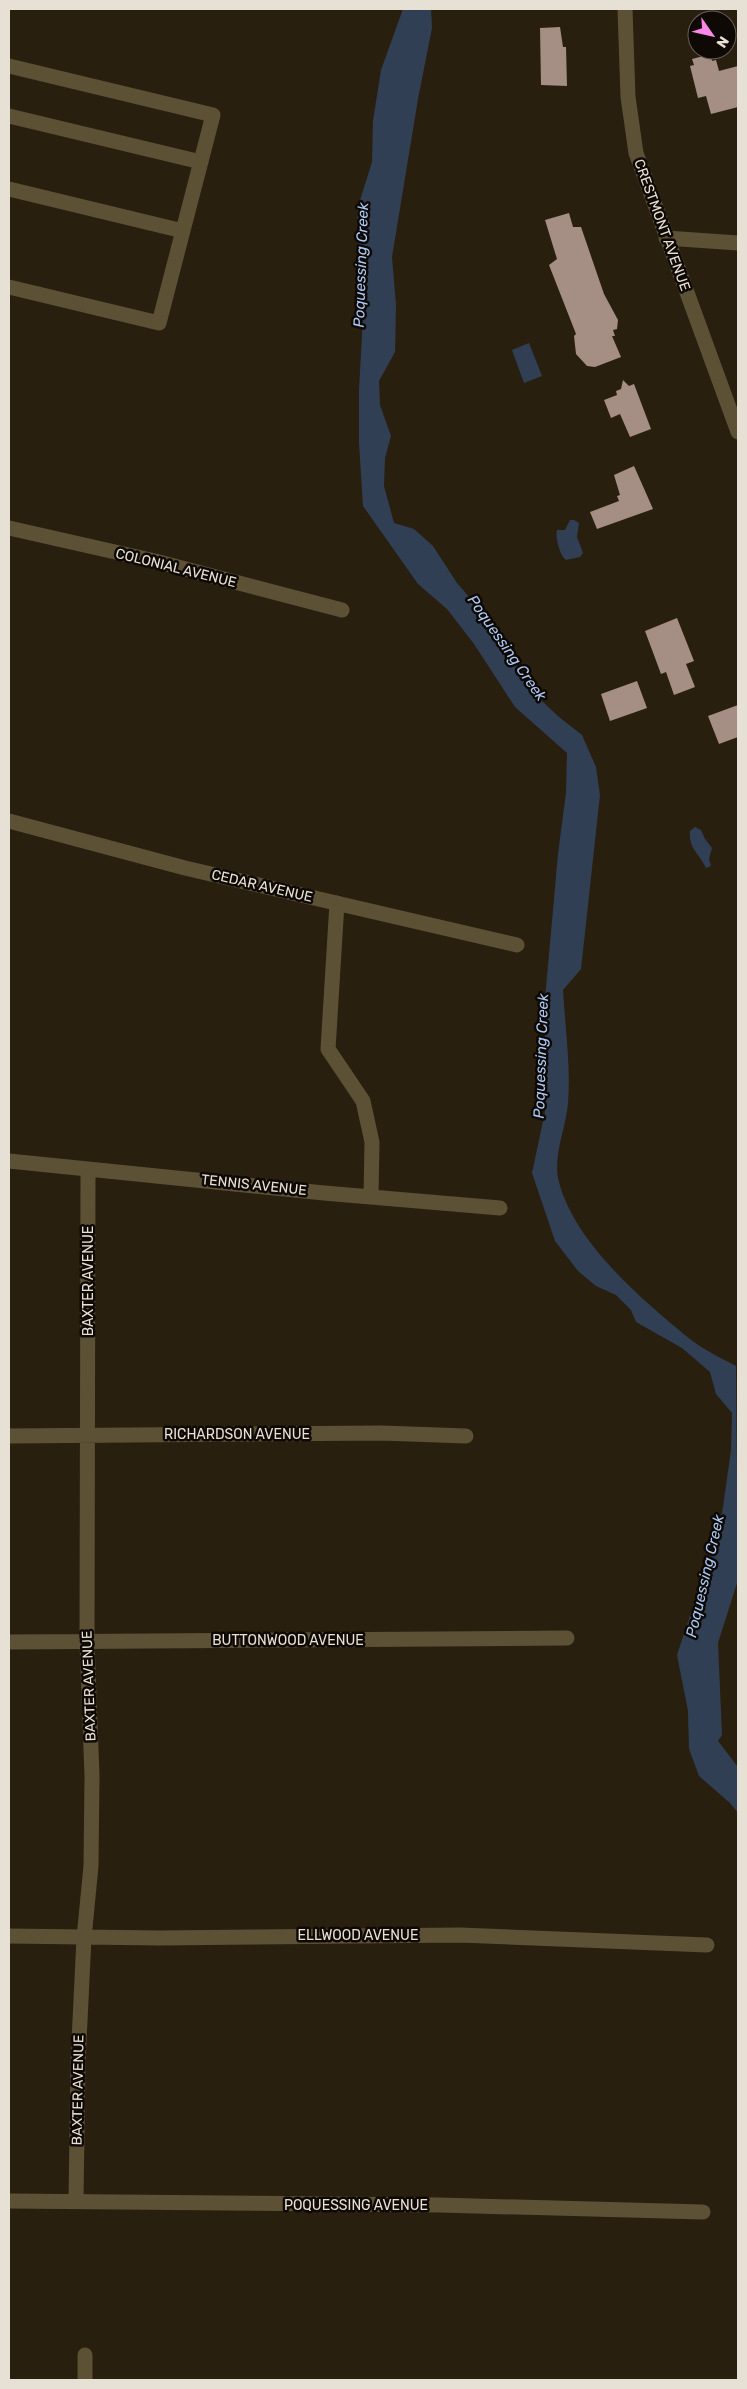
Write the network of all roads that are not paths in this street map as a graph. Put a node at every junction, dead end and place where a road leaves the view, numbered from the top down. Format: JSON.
{"nodes":[{"id":1,"x":625,"y":9,"type":"edge"},
{"id":2,"x":9,"y":66,"type":"edge"},
{"id":3,"x":9,"y":116,"type":"edge"},
{"id":4,"x":201,"y":162,"type":"junction"},
{"id":5,"x":9,"y":189,"type":"edge"},
{"id":6,"x":183,"y":231,"type":"junction"},
{"id":7,"x":666,"y":238,"type":"junction"},
{"id":8,"x":738,"y":243,"type":"edge"},
{"id":9,"x":9,"y":287,"type":"edge"},
{"id":10,"x":738,"y":432,"type":"edge"},
{"id":11,"x":9,"y":528,"type":"edge"},
{"id":12,"x":342,"y":610,"type":"dead end"},
{"id":13,"x":9,"y":821,"type":"edge"},
{"id":14,"x":337,"y":903,"type":"junction"},
{"id":15,"x":517,"y":945,"type":"dead end"},
{"id":16,"x":9,"y":1161,"type":"edge"},
{"id":17,"x":88,"y":1170,"type":"junction"},
{"id":18,"x":371,"y":1197,"type":"junction"},
{"id":19,"x":500,"y":1208,"type":"dead end"},
{"id":20,"x":88,"y":1434,"type":"junction"},
{"id":21,"x":9,"y":1436,"type":"edge"},
{"id":22,"x":466,"y":1436,"type":"dead end"},
{"id":23,"x":567,"y":1638,"type":"dead end"},
{"id":24,"x":9,"y":1642,"type":"edge"},
{"id":25,"x":87,"y":1642,"type":"junction"},
{"id":26,"x":9,"y":1936,"type":"edge"},
{"id":27,"x":84,"y":1938,"type":"junction"},
{"id":28,"x":707,"y":1944,"type":"dead end"},
{"id":29,"x":9,"y":2201,"type":"edge"},
{"id":30,"x":76,"y":2201,"type":"junction"},
{"id":31,"x":703,"y":2212,"type":"dead end"},
{"id":32,"x":85,"y":2355,"type":"dead end"},
{"id":33,"x":85,"y":2380,"type":"edge"}],
"edges":[{"from":1,"to":7,"type":"street","name":"CRESTMONT AVENUE"},
{"from":2,"to":4,"type":"street"},
{"from":3,"to":4,"type":"street"},
{"from":4,"to":6,"type":"street"},
{"from":5,"to":6,"type":"street"},
{"from":6,"to":9,"type":"street"},
{"from":7,"to":8,"type":"street"},
{"from":7,"to":10,"type":"street","name":"CRESTMONT AVENUE"},
{"from":11,"to":12,"type":"street","name":"COLONIAL AVENUE"},
{"from":13,"to":14,"type":"street","name":"CEDAR AVENUE"},
{"from":14,"to":15,"type":"street","name":"CEDAR AVENUE"},
{"from":14,"to":18,"type":"street"},
{"from":16,"to":17,"type":"street","name":"TENNIS AVENUE"},
{"from":17,"to":18,"type":"street","name":"TENNIS AVENUE"},
{"from":17,"to":20,"type":"street","name":"BAXTER AVENUE"},
{"from":18,"to":19,"type":"street","name":"TENNIS AVENUE"},
{"from":20,"to":21,"type":"street","name":"RICHARDSON AVENUE"},
{"from":20,"to":22,"type":"street","name":"RICHARDSON AVENUE"},
{"from":20,"to":25,"type":"street","name":"BAXTER AVENUE"},
{"from":23,"to":25,"type":"street","name":"BUTTONWOOD AVENUE"},
{"from":24,"to":25,"type":"street","name":"BUTTONWOOD AVENUE"},
{"from":25,"to":27,"type":"street","name":"BAXTER AVENUE"},
{"from":26,"to":27,"type":"street","name":"ELLWOOD AVENUE"},
{"from":27,"to":28,"type":"street","name":"ELLWOOD AVENUE"},
{"from":27,"to":30,"type":"street","name":"BAXTER AVENUE"},
{"from":29,"to":30,"type":"street","name":"POQUESSING AVENUE"},
{"from":30,"to":31,"type":"street","name":"POQUESSING AVENUE"},
{"from":32,"to":33,"type":"street"}]}
